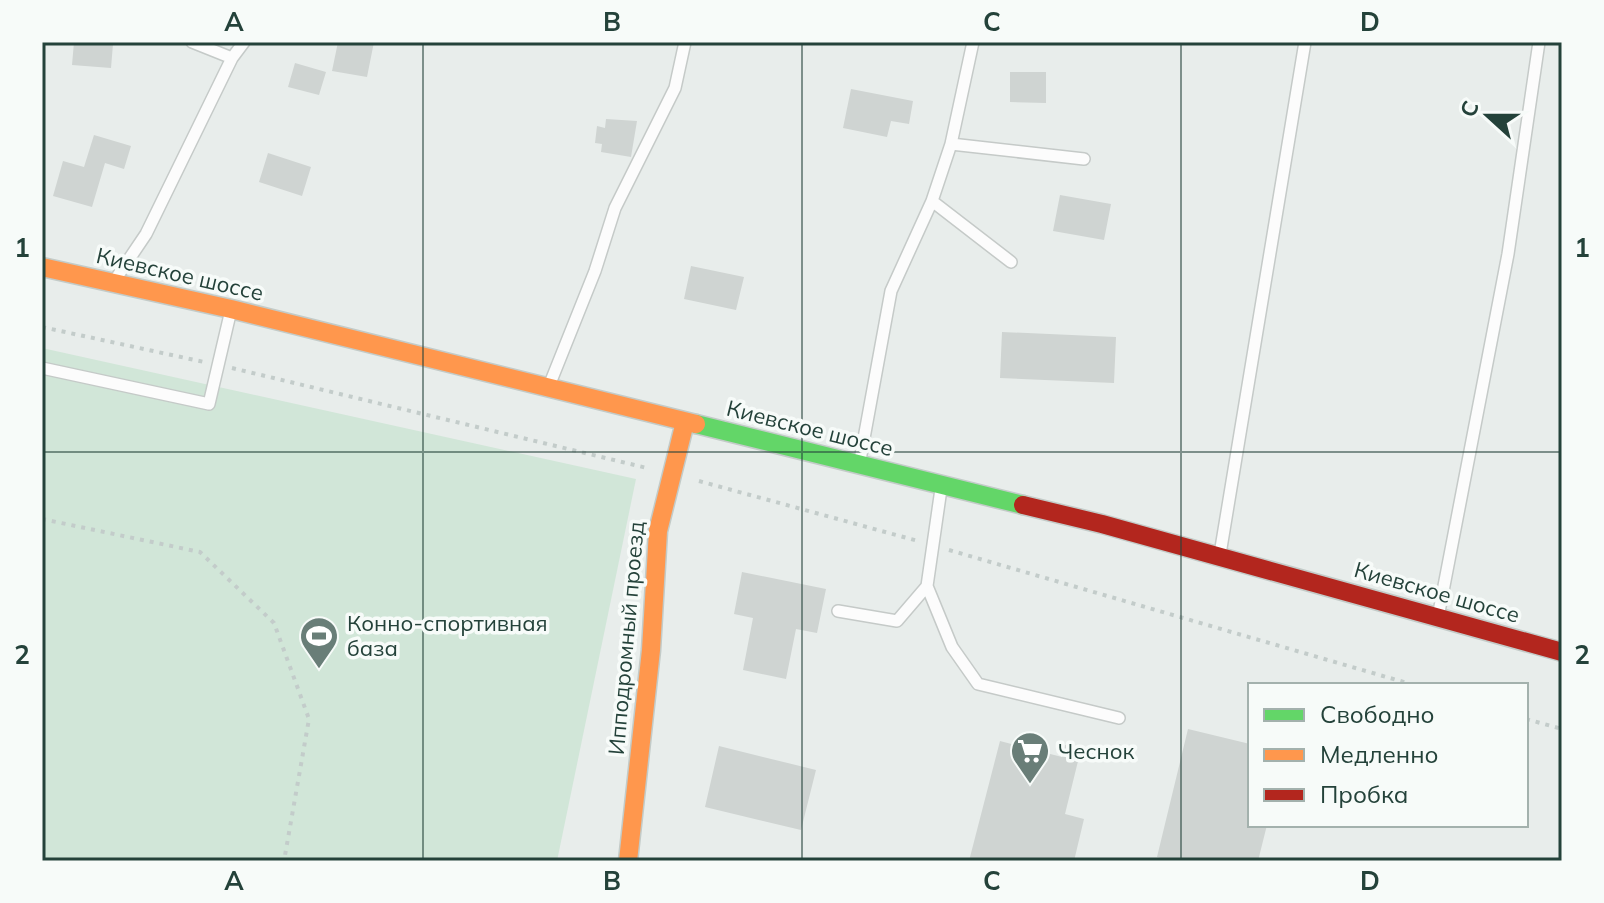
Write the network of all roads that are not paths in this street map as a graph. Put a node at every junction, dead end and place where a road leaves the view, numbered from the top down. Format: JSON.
{"nodes":[{"id":1,"x":192,"y":42,"type":"edge"},
{"id":2,"x":244,"y":42,"type":"edge"},
{"id":3,"x":685,"y":42,"type":"edge"},
{"id":4,"x":973,"y":42,"type":"edge"},
{"id":5,"x":1305,"y":42,"type":"edge"},
{"id":6,"x":1539,"y":42,"type":"edge"},
{"id":7,"x":232,"y":58,"type":"junction"},
{"id":8,"x":951,"y":144,"type":"junction"},
{"id":9,"x":1084,"y":159,"type":"dead end"},
{"id":10,"x":932,"y":201,"type":"junction"},
{"id":11,"x":1011,"y":262,"type":"dead end"},
{"id":12,"x":42,"y":267,"type":"edge"},
{"id":13,"x":112,"y":284,"type":"junction"},
{"id":14,"x":231,"y":309,"type":"junction"},
{"id":15,"x":42,"y":368,"type":"edge"},
{"id":16,"x":548,"y":388,"type":"junction"},
{"id":17,"x":685,"y":422,"type":"junction"},
{"id":18,"x":859,"y":465,"type":"junction"},
{"id":19,"x":942,"y":484,"type":"junction"},
{"id":20,"x":1219,"y":556,"type":"junction"},
{"id":21,"x":927,"y":586,"type":"junction"},
{"id":22,"x":838,"y":611,"type":"dead end"},
{"id":23,"x":1438,"y":617,"type":"junction"},
{"id":24,"x":1562,"y":652,"type":"edge"},
{"id":25,"x":1119,"y":718,"type":"dead end"},
{"id":26,"x":628,"y":861,"type":"edge"}],
"edges":[{"from":1,"to":7,"type":"lane"},
{"from":2,"to":7,"type":"lane"},
{"from":3,"to":16,"type":"lane"},
{"from":4,"to":8,"type":"lane"},
{"from":5,"to":20,"type":"lane"},
{"from":6,"to":23,"type":"lane"},
{"from":7,"to":13,"type":"lane"},
{"from":8,"to":9,"type":"lane"},
{"from":8,"to":10,"type":"lane"},
{"from":10,"to":11,"type":"lane"},
{"from":10,"to":18,"type":"lane"},
{"from":12,"to":13,"type":"main road","name":"Киевское шоссе"},
{"from":13,"to":14,"type":"main road","name":"Киевское шоссе"},
{"from":14,"to":15,"type":"lane"},
{"from":14,"to":16,"type":"main road","name":"Киевское шоссе"},
{"from":16,"to":17,"type":"main road","name":"Киевское шоссе"},
{"from":17,"to":18,"type":"main road","name":"Киевское шоссе"},
{"from":17,"to":26,"type":"main road","name":"Ипподромный проезд"},
{"from":18,"to":19,"type":"main road","name":"Киевское шоссе"},
{"from":19,"to":20,"type":"main road","name":"Киевское шоссе"},
{"from":19,"to":21,"type":"lane"},
{"from":20,"to":23,"type":"main road","name":"Киевское шоссе"},
{"from":21,"to":22,"type":"lane"},
{"from":21,"to":25,"type":"lane"},
{"from":23,"to":24,"type":"main road","name":"Киевское шоссе"}]}
